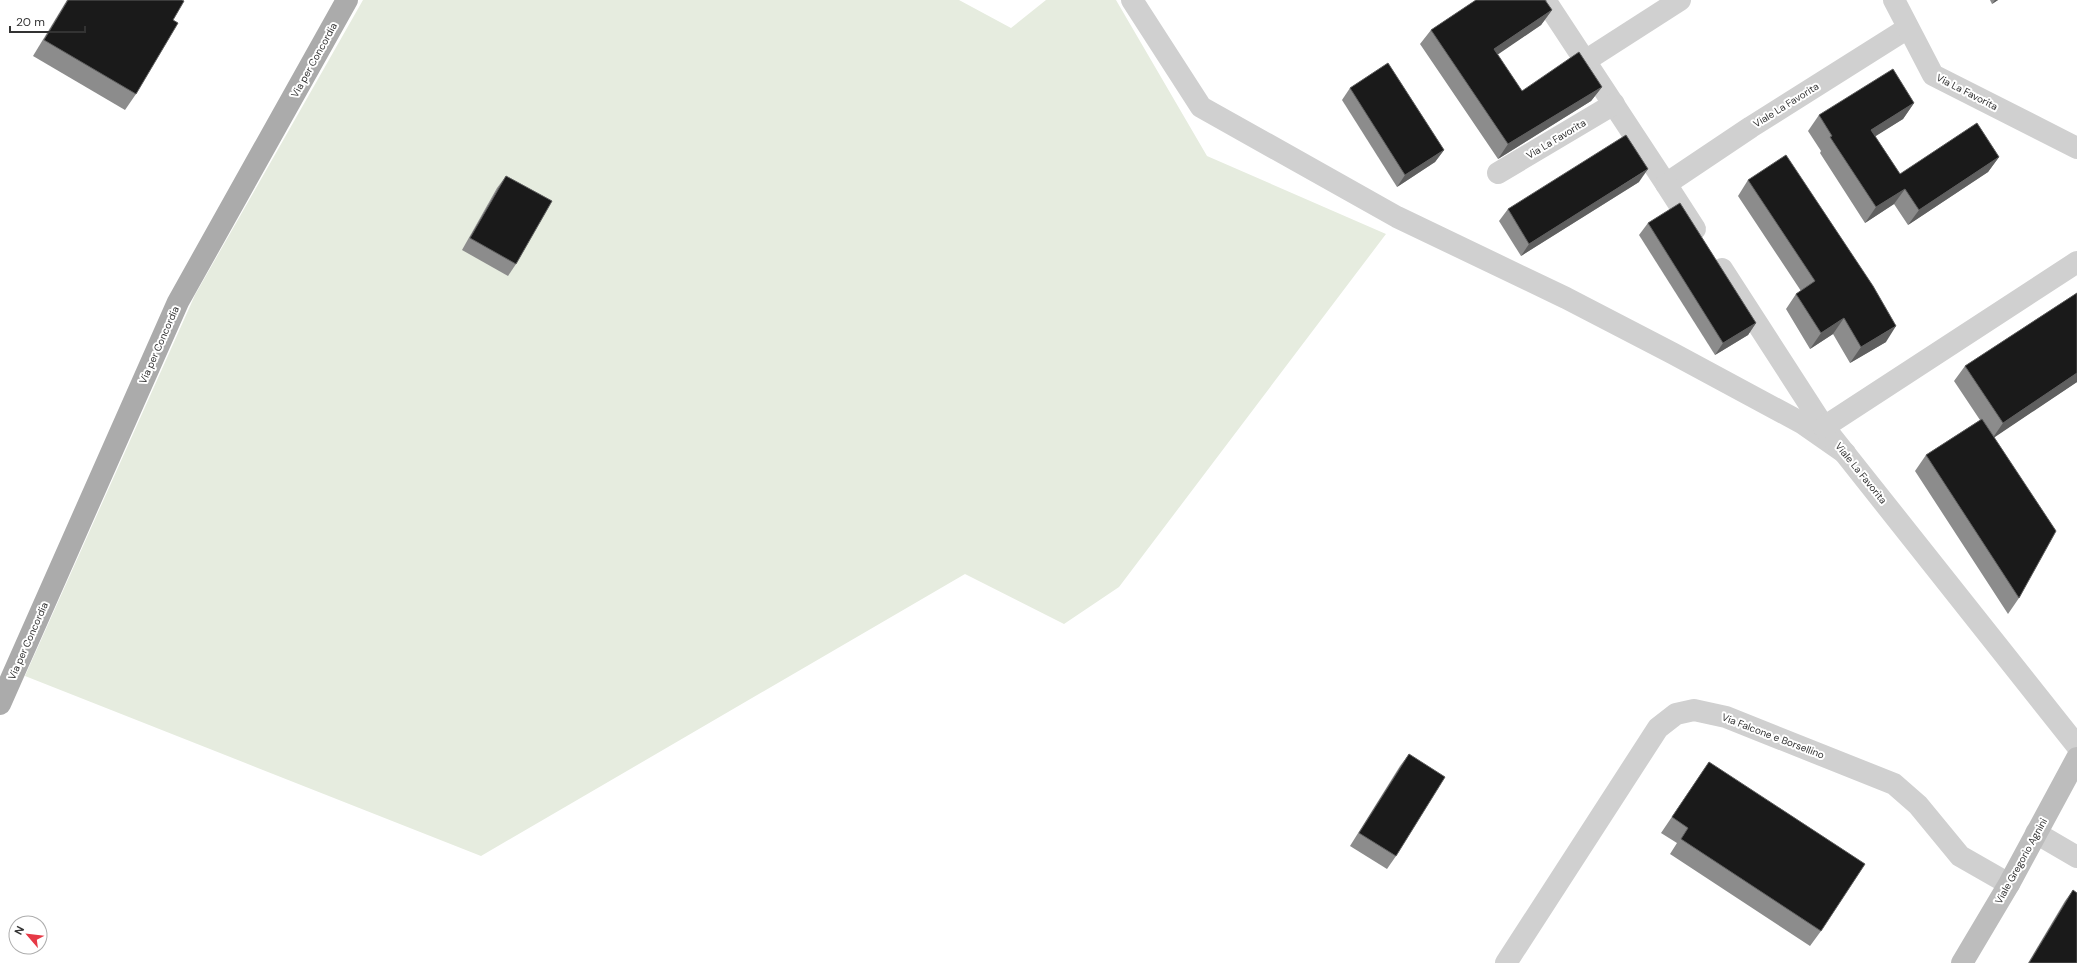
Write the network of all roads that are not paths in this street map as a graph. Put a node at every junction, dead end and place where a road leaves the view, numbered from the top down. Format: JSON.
{"nodes":[{"id":1,"x":347,"y":0,"type":"edge"},
{"id":2,"x":1132,"y":0,"type":"edge"},
{"id":3,"x":1545,"y":0,"type":"edge"},
{"id":4,"x":1680,"y":0,"type":"edge"},
{"id":5,"x":1894,"y":0,"type":"edge"},
{"id":6,"x":1908,"y":28,"type":"junction"},
{"id":7,"x":1585,"y":61,"type":"junction"},
{"id":8,"x":1614,"y":104,"type":"junction"},
{"id":9,"x":2077,"y":148,"type":"edge"},
{"id":10,"x":1498,"y":173,"type":"dead end"},
{"id":11,"x":1666,"y":184,"type":"junction"},
{"id":12,"x":2077,"y":262,"type":"edge"},
{"id":13,"x":1824,"y":427,"type":"junction"},
{"id":14,"x":1845,"y":453,"type":"junction"},
{"id":15,"x":0,"y":704,"type":"edge"},
{"id":16,"x":2077,"y":746,"type":"edge"},
{"id":17,"x":2077,"y":758,"type":"edge"},
{"id":18,"x":2036,"y":833,"type":"junction"},
{"id":19,"x":2077,"y":857,"type":"edge"},
{"id":20,"x":2009,"y":884,"type":"junction"},
{"id":21,"x":1506,"y":963,"type":"edge"},
{"id":22,"x":1962,"y":963,"type":"edge"}],
"edges":[{"from":1,"to":15,"type":"main road","name":"Via per Concordia"},
{"from":2,"to":14,"type":"street"},
{"from":3,"to":7,"type":"street","name":"Viale La Favorita"},
{"from":4,"to":7,"type":"street"},
{"from":5,"to":6,"type":"street","name":"Via La Favorita"},
{"from":6,"to":9,"type":"street","name":"Via La Favorita"},
{"from":6,"to":11,"type":"street","name":"Viale La Favorita"},
{"from":7,"to":8,"type":"street","name":"Viale La Favorita"},
{"from":8,"to":10,"type":"street","name":"Via La Favorita"},
{"from":8,"to":11,"type":"street","name":"Viale La Favorita"},
{"from":11,"to":13,"type":"street","name":"Viale La Favorita"},
{"from":12,"to":13,"type":"street"},
{"from":13,"to":14,"type":"street","name":"Viale La Favorita"},
{"from":14,"to":16,"type":"street","name":"Viale La Favorita"},
{"from":17,"to":18,"type":"main road","name":"Viale Gregorio Agnini"},
{"from":18,"to":19,"type":"street"},
{"from":18,"to":20,"type":"main road","name":"Viale Gregorio Agnini"},
{"from":20,"to":21,"type":"street","name":"Via Falcone e Borsellino"},
{"from":20,"to":22,"type":"main road","name":"Viale Gregorio Agnini"}]}
